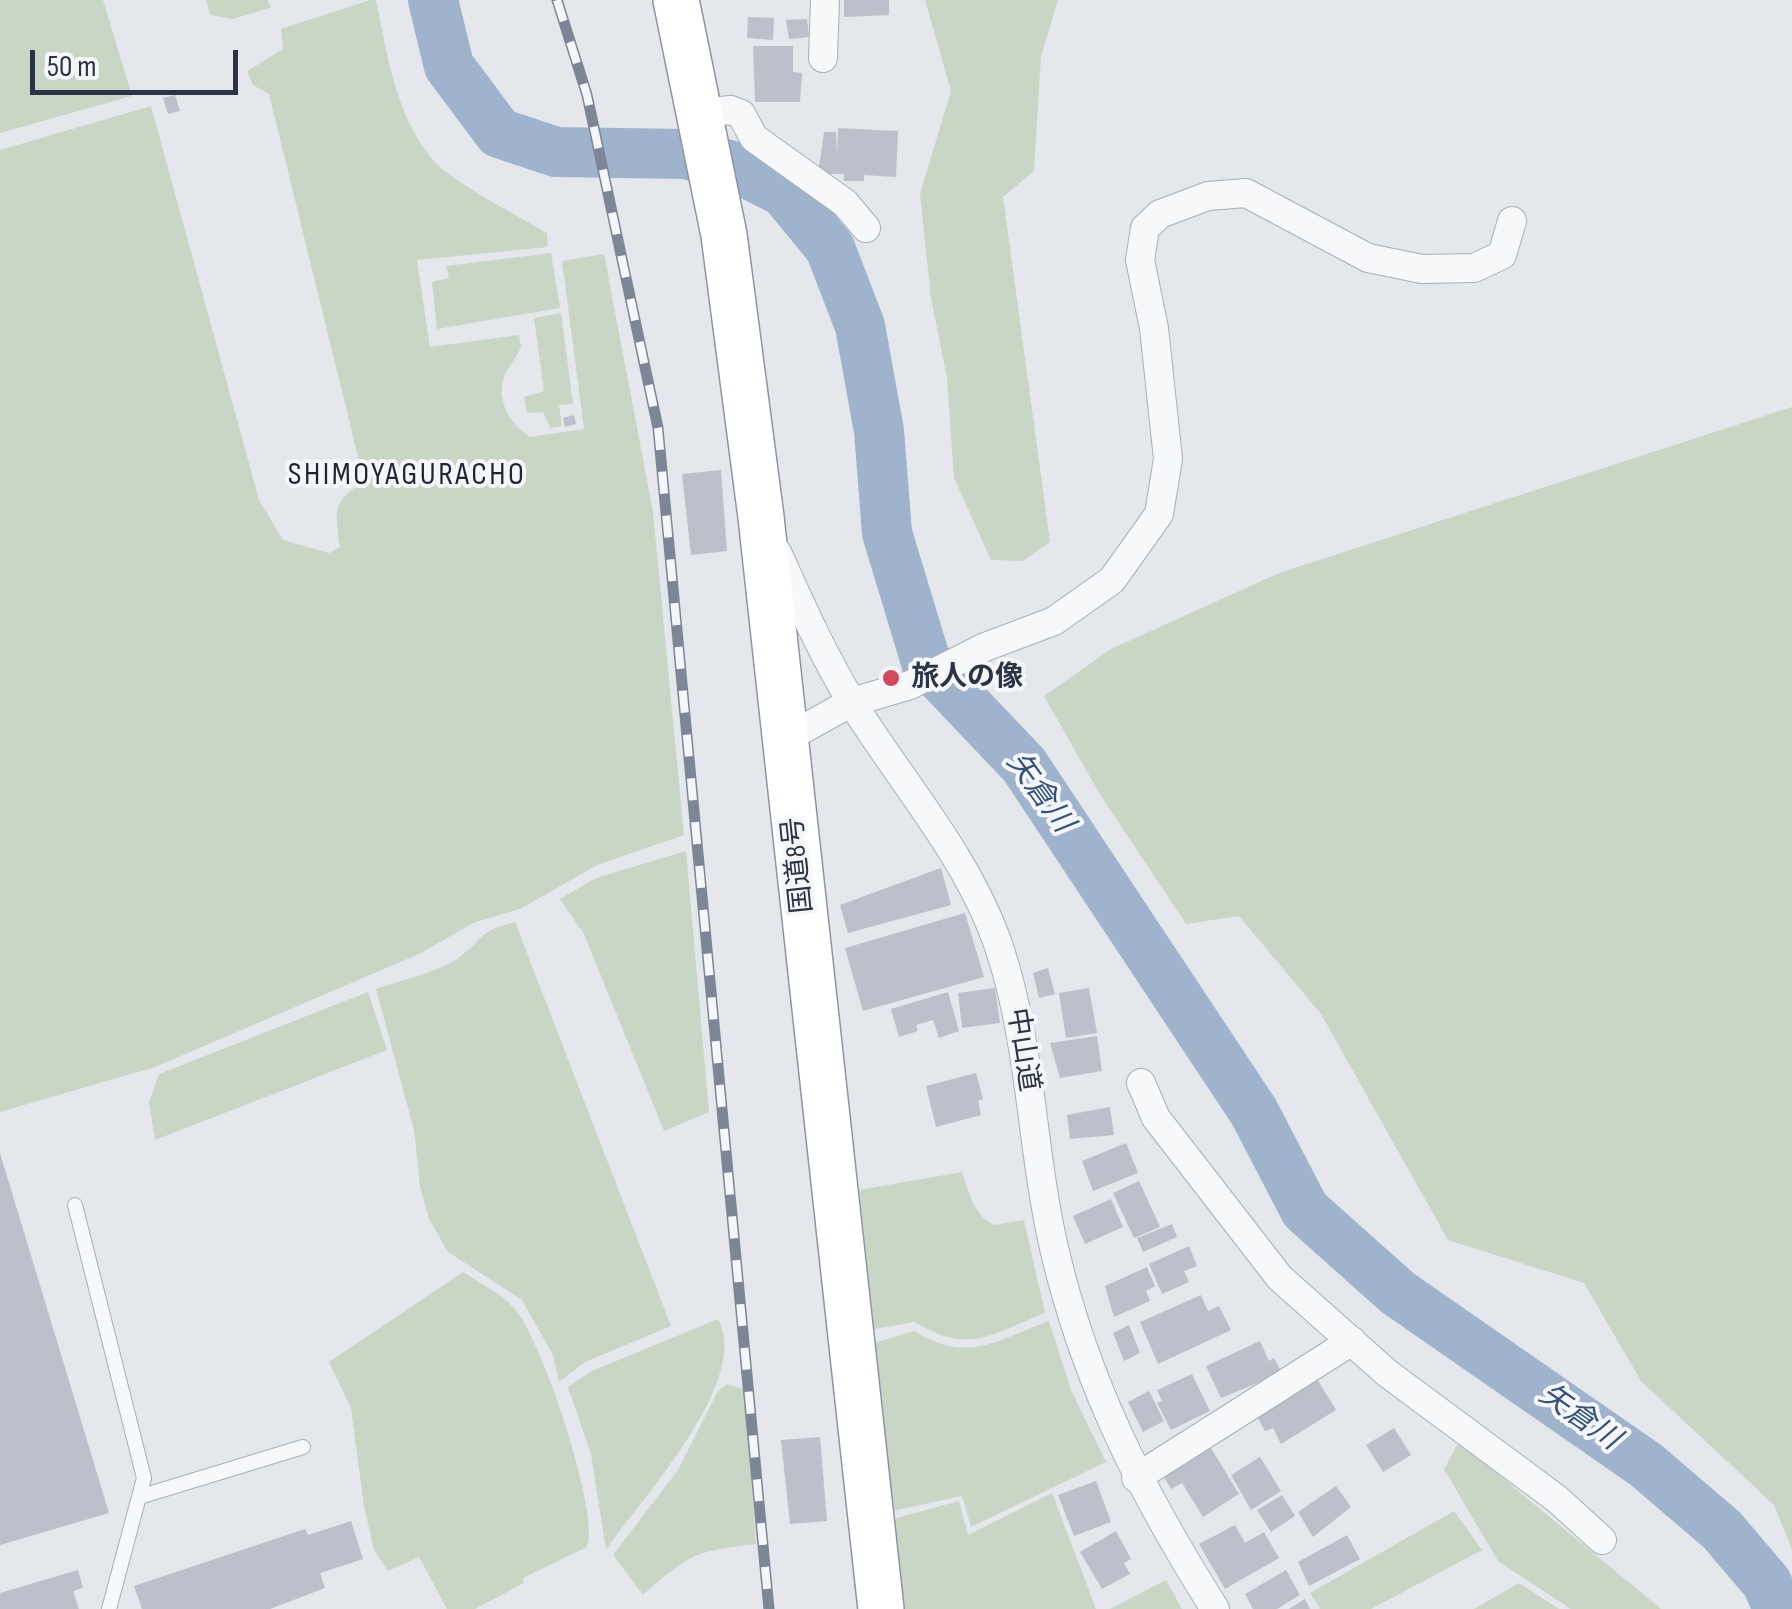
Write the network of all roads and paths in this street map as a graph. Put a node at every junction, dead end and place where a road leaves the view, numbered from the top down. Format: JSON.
{"nodes":[{"id":1,"x":676,"y":0,"type":"edge"},
{"id":2,"x":825,"y":0,"type":"edge"},
{"id":3,"x":823,"y":58,"type":"dead end"},
{"id":4,"x":702,"y":118,"type":"junction"},
{"id":5,"x":1512,"y":221,"type":"dead end"},
{"id":6,"x":866,"y":228,"type":"dead end"},
{"id":7,"x":761,"y":517,"type":"junction"},
{"id":8,"x":774,"y":635,"type":"junction"},
{"id":9,"x":820,"y":646,"type":"junction"},
{"id":10,"x":852,"y":702,"type":"junction"},
{"id":11,"x":785,"y":739,"type":"junction"},
{"id":12,"x":1142,"y":1083,"type":"dead end"},
{"id":13,"x":74,"y":1206,"type":"dead end"},
{"id":14,"x":1352,"y":1342,"type":"junction"},
{"id":15,"x":302,"y":1447,"type":"dead end"},
{"id":16,"x":1136,"y":1478,"type":"junction"},
{"id":17,"x":139,"y":1497,"type":"junction"},
{"id":18,"x":1602,"y":1540,"type":"dead end"},
{"id":19,"x":109,"y":1609,"type":"edge"},
{"id":20,"x":881,"y":1609,"type":"edge"},
{"id":21,"x":1215,"y":1609,"type":"edge"}],
"edges":[{"from":1,"to":4,"type":"highway","name":"国道8号"},
{"from":2,"to":3,"type":"street"},
{"from":4,"to":6,"type":"street"},
{"from":4,"to":7,"type":"highway","name":"国道8号"},
{"from":5,"to":10,"type":"street"},
{"from":7,"to":8,"type":"highway","name":"国道8号"},
{"from":7,"to":9,"type":"street","name":"中山道"},
{"from":8,"to":9,"type":"street"},
{"from":8,"to":11,"type":"highway","name":"国道8号"},
{"from":9,"to":10,"type":"street","name":"中山道"},
{"from":10,"to":11,"type":"street"},
{"from":10,"to":16,"type":"street","name":"中山道"},
{"from":11,"to":20,"type":"highway","name":"国道8号"},
{"from":12,"to":14,"type":"street"},
{"from":13,"to":17,"type":"lane"},
{"from":14,"to":16,"type":"street"},
{"from":14,"to":18,"type":"street"},
{"from":15,"to":17,"type":"lane"},
{"from":16,"to":21,"type":"street","name":"中山道"},
{"from":17,"to":19,"type":"lane"}]}
